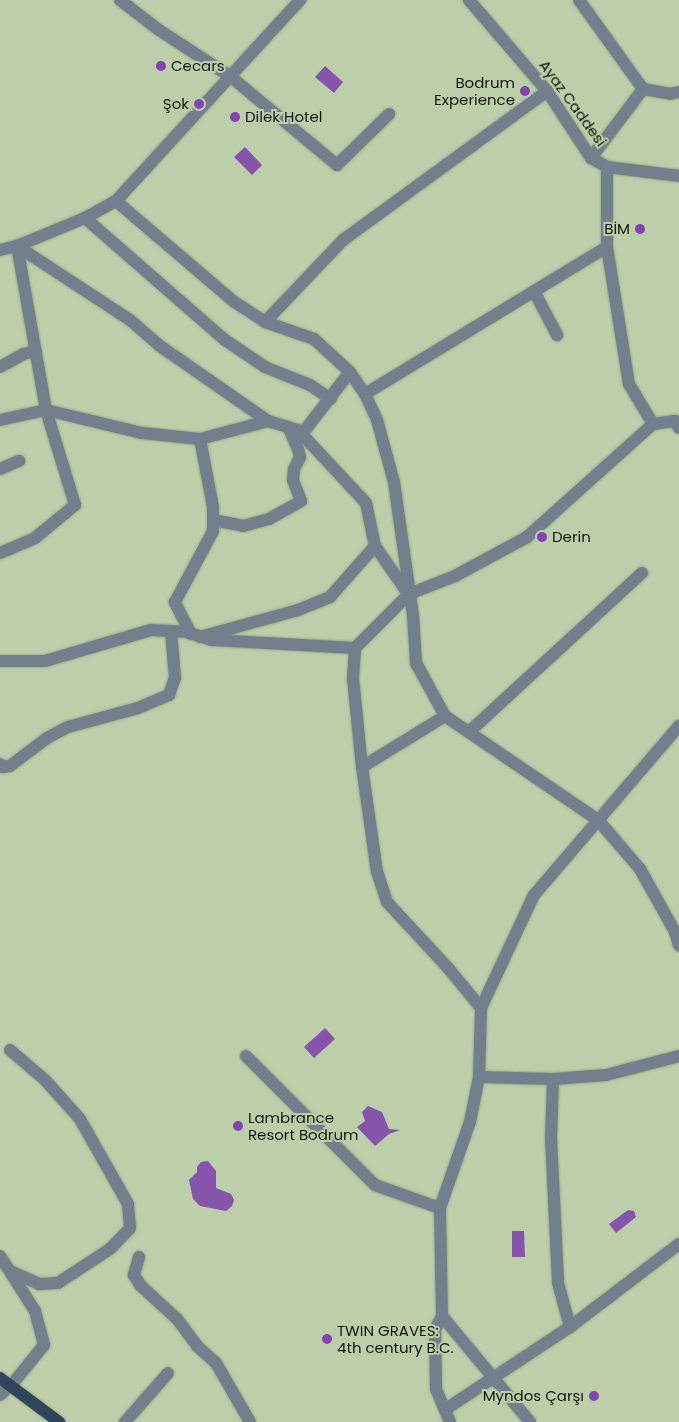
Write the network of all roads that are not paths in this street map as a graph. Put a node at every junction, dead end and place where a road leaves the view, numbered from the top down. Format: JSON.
{"nodes":[{"id":1,"x":120,"y":0,"type":"edge"},
{"id":2,"x":300,"y":0,"type":"edge"},
{"id":3,"x":469,"y":0,"type":"edge"},
{"id":4,"x":579,"y":0,"type":"edge"},
{"id":5,"x":231,"y":77,"type":"junction"},
{"id":6,"x":643,"y":89,"type":"junction"},
{"id":7,"x":547,"y":91,"type":"junction"},
{"id":8,"x":679,"y":92,"type":"edge"},
{"id":9,"x":389,"y":114,"type":"dead end"},
{"id":10,"x":591,"y":158,"type":"junction"},
{"id":11,"x":607,"y":167,"type":"junction"},
{"id":12,"x":679,"y":176,"type":"edge"},
{"id":13,"x":116,"y":201,"type":"junction"},
{"id":14,"x":85,"y":218,"type":"junction"},
{"id":15,"x":17,"y":246,"type":"junction"},
{"id":16,"x":607,"y":247,"type":"junction"},
{"id":17,"x":0,"y":250,"type":"edge"},
{"id":18,"x":534,"y":291,"type":"junction"},
{"id":19,"x":265,"y":322,"type":"junction"},
{"id":20,"x":557,"y":335,"type":"dead end"},
{"id":21,"x":36,"y":351,"type":"junction"},
{"id":22,"x":0,"y":368,"type":"edge"},
{"id":23,"x":350,"y":372,"type":"junction"},
{"id":24,"x":365,"y":394,"type":"junction"},
{"id":25,"x":331,"y":399,"type":"junction"},
{"id":26,"x":46,"y":410,"type":"junction"},
{"id":27,"x":0,"y":420,"type":"edge"},
{"id":28,"x":268,"y":421,"type":"junction"},
{"id":29,"x":678,"y":423,"type":"edge"},
{"id":30,"x":653,"y":424,"type":"junction"},
{"id":31,"x":288,"y":427,"type":"junction"},
{"id":32,"x":302,"y":434,"type":"junction"},
{"id":33,"x":200,"y":439,"type":"junction"},
{"id":34,"x":19,"y":461,"type":"dead end"},
{"id":35,"x":0,"y":468,"type":"edge"},
{"id":36,"x":213,"y":520,"type":"junction"},
{"id":37,"x":375,"y":546,"type":"junction"},
{"id":38,"x":0,"y":553,"type":"edge"},
{"id":39,"x":642,"y":573,"type":"dead end"},
{"id":40,"x":409,"y":594,"type":"junction"},
{"id":41,"x":171,"y":631,"type":"junction"},
{"id":42,"x":196,"y":635,"type":"junction"},
{"id":43,"x":355,"y":648,"type":"junction"},
{"id":44,"x":0,"y":661,"type":"edge"},
{"id":45,"x":445,"y":716,"type":"junction"},
{"id":46,"x":679,"y":726,"type":"edge"},
{"id":47,"x":469,"y":732,"type":"junction"},
{"id":48,"x":0,"y":764,"type":"edge"},
{"id":49,"x":362,"y":767,"type":"junction"},
{"id":50,"x":598,"y":820,"type":"junction"},
{"id":51,"x":679,"y":945,"type":"edge"},
{"id":52,"x":481,"y":1008,"type":"junction"},
{"id":53,"x":10,"y":1050,"type":"dead end"},
{"id":54,"x":246,"y":1056,"type":"dead end"},
{"id":55,"x":679,"y":1056,"type":"edge"},
{"id":56,"x":479,"y":1077,"type":"junction"},
{"id":57,"x":553,"y":1079,"type":"junction"},
{"id":58,"x":440,"y":1208,"type":"junction"},
{"id":59,"x":679,"y":1244,"type":"edge"},
{"id":60,"x":0,"y":1256,"type":"edge"},
{"id":61,"x":139,"y":1257,"type":"dead end"},
{"id":62,"x":10,"y":1271,"type":"junction"},
{"id":63,"x":442,"y":1316,"type":"junction"},
{"id":64,"x":570,"y":1327,"type":"junction"},
{"id":65,"x":168,"y":1373,"type":"dead end"},
{"id":66,"x":494,"y":1377,"type":"junction"},
{"id":67,"x":5,"y":1382,"type":"edge"},
{"id":68,"x":0,"y":1395,"type":"edge"},
{"id":69,"x":446,"y":1409,"type":"junction"},
{"id":70,"x":59,"y":1422,"type":"edge"},
{"id":71,"x":125,"y":1422,"type":"edge"},
{"id":72,"x":250,"y":1422,"type":"edge"},
{"id":73,"x":450,"y":1422,"type":"edge"},
{"id":74,"x":530,"y":1422,"type":"edge"}],
"edges":[{"from":1,"to":5,"type":"street"},
{"from":2,"to":5,"type":"street"},
{"from":3,"to":7,"type":"street","name":"Ayaz Caddesi"},
{"from":4,"to":6,"type":"street"},
{"from":5,"to":9,"type":"street"},
{"from":5,"to":13,"type":"street"},
{"from":6,"to":8,"type":"street"},
{"from":6,"to":10,"type":"street"},
{"from":7,"to":10,"type":"street","name":"Ayaz Caddesi"},
{"from":7,"to":19,"type":"street"},
{"from":10,"to":11,"type":"street","name":"Ayaz Caddesi"},
{"from":11,"to":12,"type":"street","name":"Ayaz Caddesi"},
{"from":11,"to":16,"type":"street"},
{"from":13,"to":14,"type":"street"},
{"from":13,"to":19,"type":"street"},
{"from":14,"to":15,"type":"street"},
{"from":14,"to":25,"type":"street"},
{"from":15,"to":17,"type":"street"},
{"from":15,"to":21,"type":"street"},
{"from":15,"to":28,"type":"street"},
{"from":16,"to":18,"type":"street"},
{"from":16,"to":30,"type":"street"},
{"from":18,"to":20,"type":"street"},
{"from":18,"to":24,"type":"street"},
{"from":19,"to":23,"type":"street"},
{"from":21,"to":22,"type":"street"},
{"from":21,"to":26,"type":"street"},
{"from":23,"to":24,"type":"street"},
{"from":23,"to":25,"type":"street"},
{"from":24,"to":40,"type":"street"},
{"from":25,"to":32,"type":"street"},
{"from":26,"to":27,"type":"street"},
{"from":26,"to":33,"type":"street"},
{"from":26,"to":38,"type":"street"},
{"from":28,"to":31,"type":"street"},
{"from":28,"to":33,"type":"street"},
{"from":29,"to":30,"type":"street"},
{"from":30,"to":40,"type":"street"},
{"from":31,"to":32,"type":"street"},
{"from":31,"to":36,"type":"street"},
{"from":32,"to":37,"type":"street"},
{"from":33,"to":36,"type":"street"},
{"from":34,"to":35,"type":"street"},
{"from":36,"to":42,"type":"street"},
{"from":37,"to":40,"type":"street"},
{"from":37,"to":42,"type":"street"},
{"from":39,"to":47,"type":"street"},
{"from":40,"to":43,"type":"street"},
{"from":40,"to":45,"type":"street"},
{"from":41,"to":42,"type":"street"},
{"from":41,"to":44,"type":"street"},
{"from":41,"to":48,"type":"street"},
{"from":42,"to":43,"type":"street"},
{"from":43,"to":49,"type":"street"},
{"from":45,"to":47,"type":"street"},
{"from":45,"to":49,"type":"street"},
{"from":46,"to":50,"type":"street"},
{"from":47,"to":50,"type":"street"},
{"from":49,"to":52,"type":"street"},
{"from":50,"to":51,"type":"street"},
{"from":50,"to":52,"type":"street"},
{"from":52,"to":56,"type":"street"},
{"from":53,"to":62,"type":"street"},
{"from":54,"to":58,"type":"street"},
{"from":55,"to":57,"type":"street"},
{"from":56,"to":57,"type":"street"},
{"from":56,"to":58,"type":"street"},
{"from":57,"to":64,"type":"street"},
{"from":58,"to":63,"type":"street"},
{"from":59,"to":64,"type":"street"},
{"from":60,"to":62,"type":"street"},
{"from":61,"to":72,"type":"street"},
{"from":62,"to":67,"type":"street"},
{"from":63,"to":66,"type":"street"},
{"from":63,"to":69,"type":"street"},
{"from":64,"to":66,"type":"street"},
{"from":65,"to":71,"type":"street"},
{"from":66,"to":69,"type":"street"},
{"from":66,"to":74,"type":"street"},
{"from":67,"to":68,"type":"street"},
{"from":67,"to":70,"type":"main road"},
{"from":69,"to":73,"type":"street"}]}
